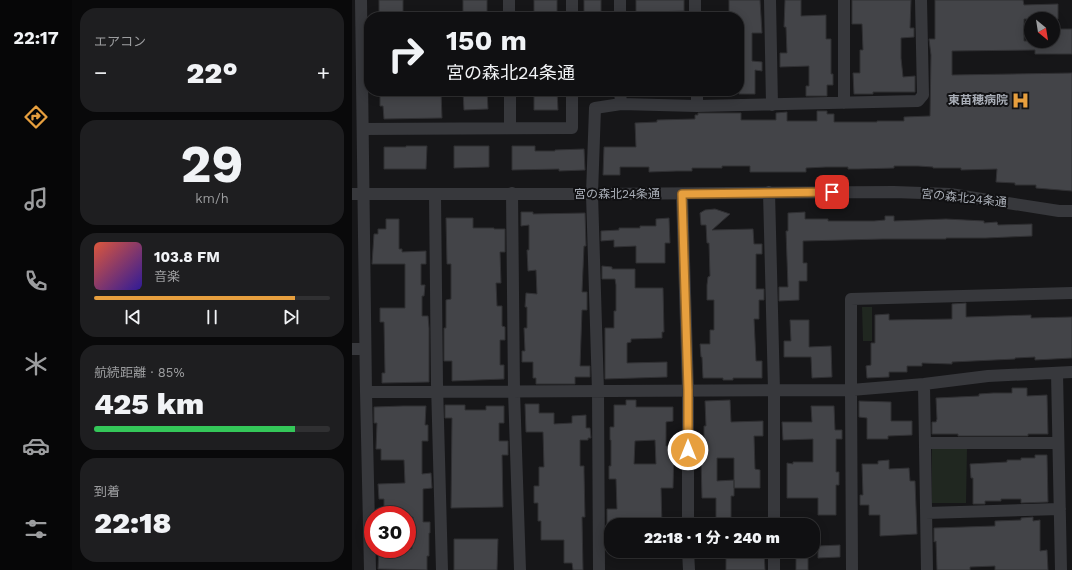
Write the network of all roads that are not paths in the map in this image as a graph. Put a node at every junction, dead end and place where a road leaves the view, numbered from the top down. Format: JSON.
{"nodes":[{"id":1,"x":361,"y":0,"type":"edge"},
{"id":2,"x":509,"y":0,"type":"edge"},
{"id":3,"x":572,"y":0,"type":"edge"},
{"id":4,"x":620,"y":0,"type":"edge"},
{"id":5,"x":695,"y":0,"type":"edge"},
{"id":6,"x":770,"y":0,"type":"edge"},
{"id":7,"x":844,"y":0,"type":"edge"},
{"id":8,"x":920,"y":0,"type":"edge"},
{"id":9,"x":509,"y":12,"type":"edge"},
{"id":10,"x":572,"y":12,"type":"edge"},
{"id":11,"x":620,"y":12,"type":"edge"},
{"id":12,"x":695,"y":12,"type":"edge"},
{"id":13,"x":357,"y":22,"type":"edge"},
{"id":14,"x":510,"y":96,"type":"edge"},
{"id":15,"x":572,"y":96,"type":"edge"},
{"id":16,"x":620,"y":96,"type":"edge"},
{"id":17,"x":697,"y":96,"type":"edge"},
{"id":18,"x":844,"y":103,"type":"junction"},
{"id":19,"x":621,"y":104,"type":"junction"},
{"id":20,"x":772,"y":105,"type":"junction"},
{"id":21,"x":697,"y":106,"type":"junction"},
{"id":22,"x":510,"y":128,"type":"junction"},
{"id":23,"x":363,"y":129,"type":"junction"},
{"id":24,"x":769,"y":192,"type":"junction"},
{"id":25,"x":358,"y":194,"type":"edge"},
{"id":26,"x":435,"y":194,"type":"junction"},
{"id":27,"x":512,"y":194,"type":"junction"},
{"id":28,"x":592,"y":194,"type":"junction"},
{"id":29,"x":682,"y":194,"type":"junction"},
{"id":30,"x":1072,"y":211,"type":"edge"},
{"id":31,"x":1072,"y":293,"type":"edge"},
{"id":32,"x":352,"y":349,"type":"edge"},
{"id":33,"x":365,"y":349,"type":"junction"},
{"id":34,"x":1072,"y":372,"type":"edge"},
{"id":35,"x":1057,"y":373,"type":"junction"},
{"id":36,"x":924,"y":384,"type":"junction"},
{"id":37,"x":688,"y":390,"type":"junction"},
{"id":38,"x":774,"y":390,"type":"junction"},
{"id":39,"x":851,"y":390,"type":"junction"},
{"id":40,"x":514,"y":391,"type":"junction"},
{"id":41,"x":598,"y":391,"type":"junction"},
{"id":42,"x":366,"y":392,"type":"junction"},
{"id":43,"x":437,"y":392,"type":"junction"},
{"id":44,"x":926,"y":443,"type":"junction"},
{"id":45,"x":1058,"y":443,"type":"junction"},
{"id":46,"x":1060,"y":509,"type":"junction"},
{"id":47,"x":926,"y":513,"type":"junction"},
{"id":48,"x":688,"y":518,"type":"edge"},
{"id":49,"x":774,"y":518,"type":"edge"},
{"id":50,"x":688,"y":558,"type":"edge"},
{"id":51,"x":774,"y":558,"type":"edge"},
{"id":52,"x":370,"y":570,"type":"edge"},
{"id":53,"x":442,"y":570,"type":"edge"},
{"id":54,"x":520,"y":570,"type":"edge"},
{"id":55,"x":599,"y":570,"type":"edge"},
{"id":56,"x":689,"y":570,"type":"edge"},
{"id":57,"x":774,"y":570,"type":"edge"},
{"id":58,"x":852,"y":570,"type":"edge"},
{"id":59,"x":927,"y":570,"type":"edge"},
{"id":60,"x":1060,"y":570,"type":"edge"}],
"edges":[{"from":1,"to":13,"type":"street"},
{"from":2,"to":9,"type":"street"},
{"from":3,"to":10,"type":"street"},
{"from":4,"to":11,"type":"street"},
{"from":5,"to":12,"type":"street"},
{"from":6,"to":20,"type":"street"},
{"from":7,"to":18,"type":"street"},
{"from":8,"to":18,"type":"street"},
{"from":13,"to":23,"type":"street"},
{"from":14,"to":22,"type":"street"},
{"from":15,"to":22,"type":"street"},
{"from":16,"to":19,"type":"street"},
{"from":17,"to":21,"type":"street"},
{"from":18,"to":20,"type":"street"},
{"from":19,"to":21,"type":"street"},
{"from":19,"to":28,"type":"street"},
{"from":20,"to":21,"type":"street"},
{"from":22,"to":23,"type":"street"},
{"from":23,"to":25,"type":"street"},
{"from":24,"to":29,"type":"street","name":"宮の森北24条通"},
{"from":24,"to":30,"type":"street","name":"宮の森北24条通"},
{"from":24,"to":38,"type":"street"},
{"from":25,"to":26,"type":"street","name":"宮の森北24条通"},
{"from":25,"to":33,"type":"street"},
{"from":26,"to":27,"type":"street","name":"宮の森北24条通"},
{"from":26,"to":43,"type":"street"},
{"from":27,"to":28,"type":"street","name":"宮の森北24条通"},
{"from":27,"to":40,"type":"street"},
{"from":28,"to":29,"type":"street","name":"宮の森北24条通"},
{"from":28,"to":41,"type":"street"},
{"from":29,"to":37,"type":"street"},
{"from":31,"to":39,"type":"street"},
{"from":32,"to":33,"type":"street"},
{"from":33,"to":42,"type":"street"},
{"from":34,"to":35,"type":"street"},
{"from":35,"to":36,"type":"street"},
{"from":35,"to":45,"type":"street"},
{"from":36,"to":39,"type":"street"},
{"from":36,"to":44,"type":"street"},
{"from":37,"to":38,"type":"street"},
{"from":37,"to":41,"type":"street"},
{"from":37,"to":48,"type":"street"},
{"from":38,"to":39,"type":"street"},
{"from":38,"to":49,"type":"street"},
{"from":39,"to":58,"type":"street"},
{"from":40,"to":41,"type":"street"},
{"from":40,"to":43,"type":"street"},
{"from":40,"to":54,"type":"street"},
{"from":41,"to":55,"type":"street"},
{"from":42,"to":43,"type":"street"},
{"from":42,"to":52,"type":"street"},
{"from":43,"to":53,"type":"street"},
{"from":44,"to":45,"type":"street"},
{"from":44,"to":47,"type":"street"},
{"from":45,"to":46,"type":"street"},
{"from":46,"to":47,"type":"street"},
{"from":46,"to":60,"type":"street"},
{"from":47,"to":59,"type":"street"},
{"from":50,"to":56,"type":"street"},
{"from":51,"to":57,"type":"street"}]}
